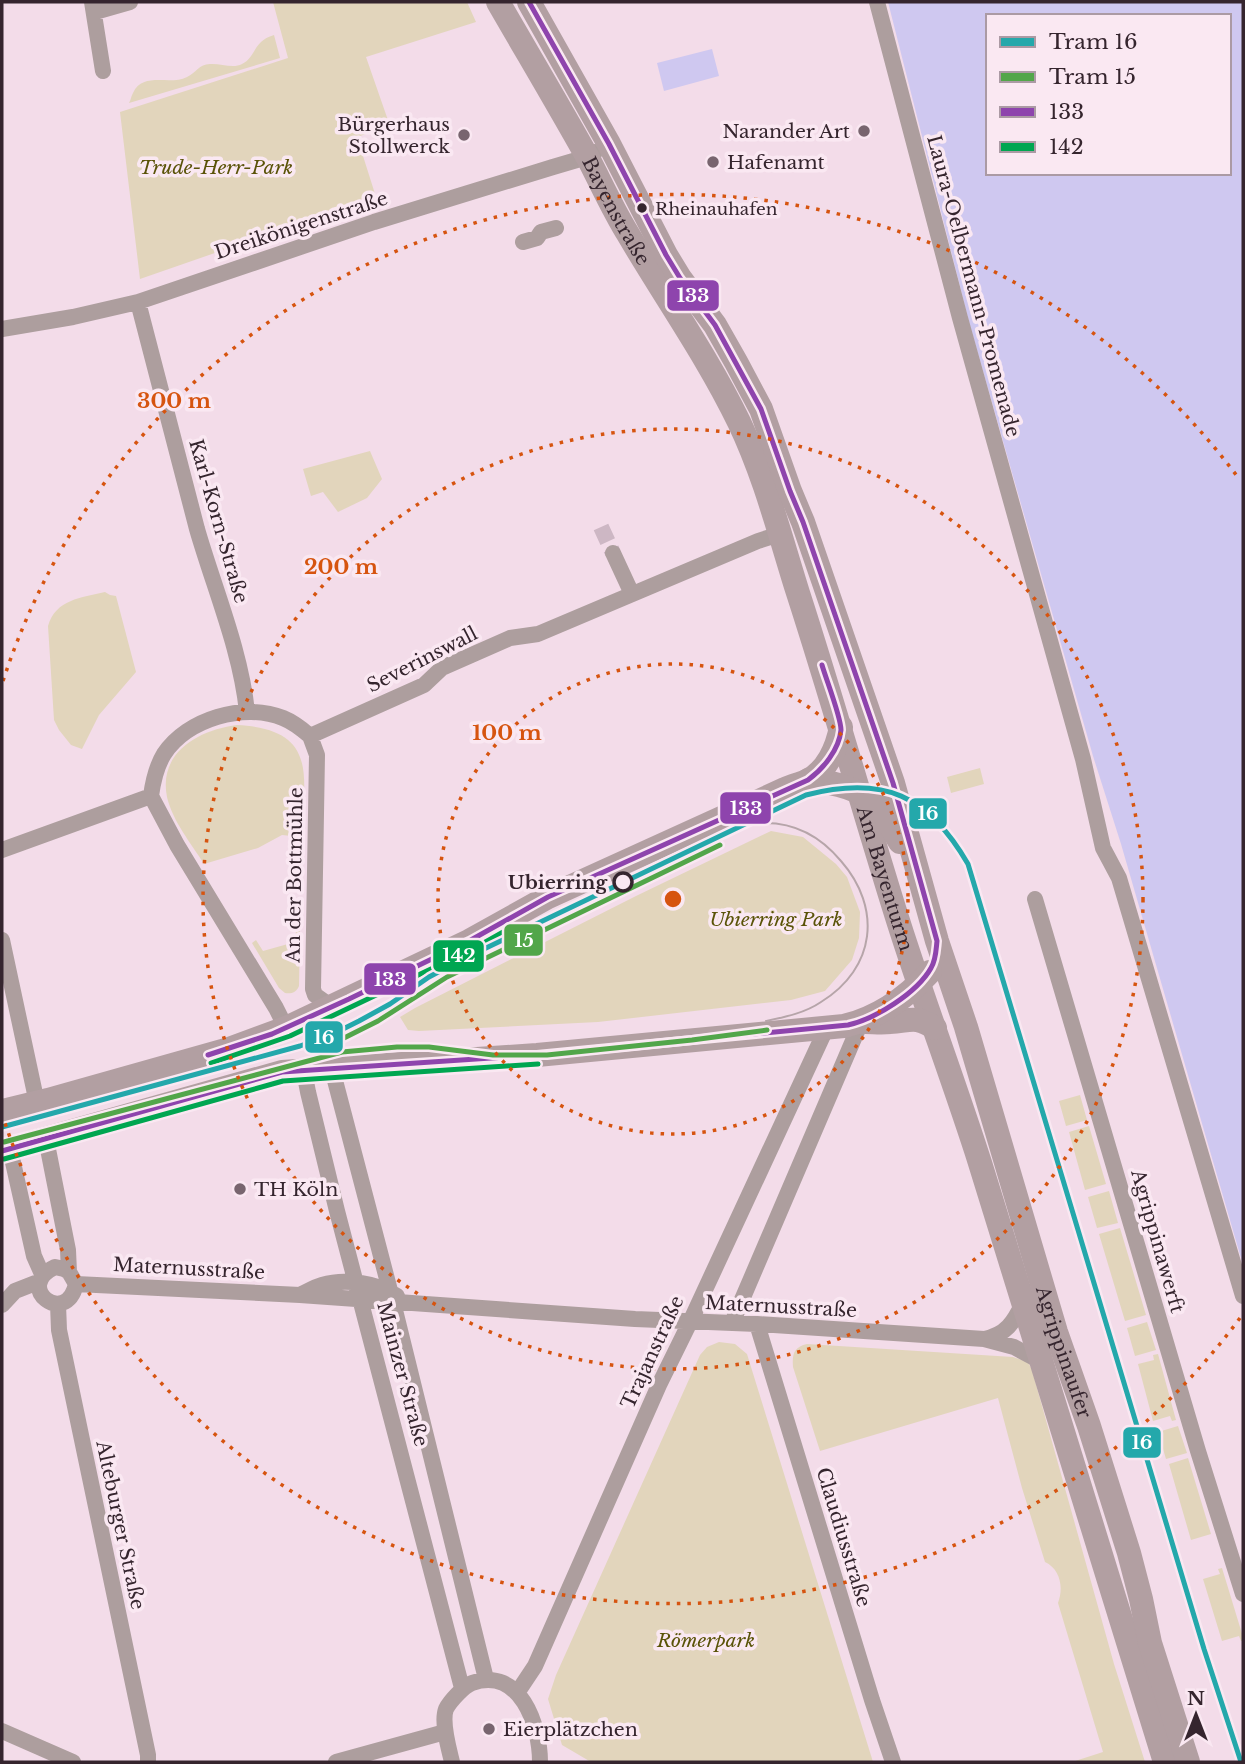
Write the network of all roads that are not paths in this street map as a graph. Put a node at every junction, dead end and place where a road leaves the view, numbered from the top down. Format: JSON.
{"nodes":[{"id":1,"x":130,"y":2,"type":"edge"},
{"id":2,"x":498,"y":2,"type":"edge"},
{"id":3,"x":529,"y":2,"type":"edge"},
{"id":4,"x":877,"y":2,"type":"edge"},
{"id":5,"x":93,"y":7,"type":"edge"},
{"id":6,"x":103,"y":71,"type":"dead end"},
{"id":7,"x":609,"y":144,"type":"junction"},
{"id":8,"x":587,"y":157,"type":"junction"},
{"id":9,"x":556,"y":228,"type":"dead end"},
{"id":10,"x":523,"y":242,"type":"dead end"},
{"id":11,"x":138,"y":302,"type":"junction"},
{"id":12,"x":2,"y":329,"type":"edge"},
{"id":13,"x":790,"y":491,"type":"joint"},
{"id":14,"x":780,"y":534,"type":"junction"},
{"id":15,"x":613,"y":553,"type":"tunnel mouth"},
{"id":16,"x":825,"y":586,"type":"junction"},
{"id":17,"x":632,"y":594,"type":"junction"},
{"id":18,"x":799,"y":595,"type":"junction"},
{"id":19,"x":247,"y":712,"type":"junction"},
{"id":20,"x":870,"y":721,"type":"junction"},
{"id":21,"x":841,"y":727,"type":"junction"},
{"id":22,"x":310,"y":736,"type":"junction"},
{"id":23,"x":808,"y":780,"type":"junction"},
{"id":24,"x":859,"y":794,"type":"junction"},
{"id":25,"x":151,"y":796,"type":"junction"},
{"id":26,"x":2,"y":850,"type":"edge"},
{"id":27,"x":915,"y":863,"type":"junction"},
{"id":28,"x":1035,"y":900,"type":"dead end"},
{"id":29,"x":2,"y":940,"type":"edge"},
{"id":30,"x":937,"y":941,"type":"junction"},
{"id":31,"x":919,"y":983,"type":"junction"},
{"id":32,"x":332,"y":1007,"type":"junction"},
{"id":33,"x":861,"y":1022,"type":"junction"},
{"id":34,"x":295,"y":1024,"type":"junction"},
{"id":35,"x":935,"y":1028,"type":"junction"},
{"id":36,"x":825,"y":1029,"type":"junction"},
{"id":37,"x":332,"y":1069,"type":"junction"},
{"id":38,"x":304,"y":1071,"type":"junction"},
{"id":39,"x":37,"y":1103,"type":"junction"},
{"id":40,"x":3,"y":1106,"type":"edge"},
{"id":41,"x":46,"y":1139,"type":"junction"},
{"id":42,"x":6,"y":1150,"type":"edge"},
{"id":43,"x":40,"y":1278,"type":"junction"},
{"id":44,"x":73,"y":1278,"type":"junction"},
{"id":45,"x":357,"y":1283,"type":"junction"},
{"id":46,"x":300,"y":1295,"type":"junction"},
{"id":47,"x":1243,"y":1296,"type":"edge"},
{"id":48,"x":397,"y":1298,"type":"junction"},
{"id":49,"x":362,"y":1300,"type":"junction"},
{"id":50,"x":1023,"y":1303,"type":"junction"},
{"id":51,"x":58,"y":1304,"type":"junction"},
{"id":52,"x":2,"y":1305,"type":"edge"},
{"id":53,"x":690,"y":1322,"type":"junction"},
{"id":54,"x":732,"y":1323,"type":"junction"},
{"id":55,"x":757,"y":1324,"type":"junction"},
{"id":56,"x":984,"y":1339,"type":"junction"},
{"id":57,"x":1042,"y":1363,"type":"junction"},
{"id":58,"x":1061,"y":1423,"type":"junction"},
{"id":59,"x":1089,"y":1426,"type":"junction"},
{"id":60,"x":1243,"y":1594,"type":"edge"},
{"id":61,"x":486,"y":1679,"type":"junction"},
{"id":62,"x":463,"y":1688,"type":"junction"},
{"id":63,"x":516,"y":1693,"type":"junction"},
{"id":64,"x":2,"y":1731,"type":"edge"},
{"id":65,"x":445,"y":1732,"type":"junction"},
{"id":66,"x":149,"y":1760,"type":"edge"},
{"id":67,"x":73,"y":1762,"type":"edge"},
{"id":68,"x":336,"y":1762,"type":"edge"},
{"id":69,"x":452,"y":1762,"type":"edge"},
{"id":70,"x":541,"y":1762,"type":"edge"},
{"id":71,"x":893,"y":1762,"type":"edge"},
{"id":72,"x":1165,"y":1762,"type":"edge"},
{"id":73,"x":1188,"y":1762,"type":"edge"}],
"edges":[{"from":1,"to":5,"type":"street"},
{"from":2,"to":8,"type":"main road","name":"Bayenstraße"},
{"from":3,"to":7,"type":"main road","name":"Bayenstraße"},
{"from":4,"to":47,"type":"street","name":"Laura-Oelbermann-Promenade"},
{"from":5,"to":6,"type":"street"},
{"from":7,"to":8,"type":"street","name":"Dreikönigenstraße"},
{"from":7,"to":13,"type":"main road","name":"Bayenstraße"},
{"from":8,"to":11,"type":"street","name":"Dreikönigenstraße"},
{"from":8,"to":14,"type":"main road","name":"Bayenstraße"},
{"from":9,"to":10,"type":"street"},
{"from":11,"to":12,"type":"street","name":"Dreikönigenstraße"},
{"from":11,"to":19,"type":"street","name":"Karl-Korn-Straße"},
{"from":13,"to":16,"type":"main road","name":"Am Bayenturm"},
{"from":14,"to":17,"type":"street","name":"Severinswall"},
{"from":14,"to":18,"type":"main road","name":"Am Bayenturm"},
{"from":15,"to":17,"type":"street"},
{"from":16,"to":18,"type":"main road"},
{"from":16,"to":20,"type":"main road","name":"Am Bayenturm"},
{"from":17,"to":22,"type":"street","name":"Severinswall"},
{"from":18,"to":21,"type":"main road","name":"Am Bayenturm"},
{"from":19,"to":22,"type":"street"},
{"from":19,"to":25,"type":"street"},
{"from":20,"to":21,"type":"main road"},
{"from":20,"to":27,"type":"main road","name":"Am Bayenturm"},
{"from":21,"to":23,"type":"main road"},
{"from":21,"to":24,"type":"main road","name":"Am Bayenturm"},
{"from":22,"to":32,"type":"street","name":"An der Bottmühle"},
{"from":23,"to":24,"type":"main road"},
{"from":23,"to":32,"type":"main road"},
{"from":24,"to":27,"type":"main road"},
{"from":24,"to":31,"type":"main road","name":"Am Bayenturm"},
{"from":25,"to":26,"type":"street"},
{"from":25,"to":34,"type":"street","name":"An der Bottmühle"},
{"from":27,"to":30,"type":"main road","name":"Am Bayenturm"},
{"from":28,"to":60,"type":"street","name":"Agrippinawerft"},
{"from":29,"to":39,"type":"street"},
{"from":30,"to":31,"type":"main road"},
{"from":30,"to":59,"type":"main road","name":"Agrippinaufer"},
{"from":31,"to":33,"type":"main road"},
{"from":31,"to":35,"type":"main road","name":"Agrippinaufer"},
{"from":32,"to":34,"type":"main road"},
{"from":33,"to":35,"type":"main road"},
{"from":33,"to":36,"type":"main road"},
{"from":33,"to":54,"type":"street"},
{"from":34,"to":37,"type":"main road"},
{"from":34,"to":39,"type":"main road"},
{"from":35,"to":50,"type":"main road","name":"Agrippinaufer"},
{"from":36,"to":37,"type":"main road"},
{"from":36,"to":53,"type":"street","name":"Trajanstraße"},
{"from":37,"to":38,"type":"main road"},
{"from":37,"to":48,"type":"street","name":"Mainzer Straße"},
{"from":38,"to":41,"type":"main road"},
{"from":38,"to":45,"type":"street","name":"Mainzer Straße"},
{"from":39,"to":40,"type":"main road"},
{"from":41,"to":42,"type":"main road"},
{"from":41,"to":44,"type":"street"},
{"from":42,"to":43,"type":"street"},
{"from":43,"to":44,"type":"street"},
{"from":43,"to":51,"type":"street"},
{"from":43,"to":52,"type":"street"},
{"from":44,"to":46,"type":"street","name":"Maternusstraße"},
{"from":44,"to":51,"type":"street"},
{"from":45,"to":46,"type":"street","name":"Maternusstraße"},
{"from":45,"to":48,"type":"street","name":"Maternusstraße"},
{"from":45,"to":49,"type":"street","name":"Mainzer Straße"},
{"from":46,"to":49,"type":"street","name":"Maternusstraße"},
{"from":48,"to":49,"type":"street","name":"Maternusstraße"},
{"from":48,"to":53,"type":"street","name":"Maternusstraße"},
{"from":48,"to":61,"type":"street","name":"Mainzer Straße"},
{"from":49,"to":62,"type":"street","name":"Mainzer Straße"},
{"from":50,"to":56,"type":"street"},
{"from":50,"to":57,"type":"main road","name":"Agrippinaufer"},
{"from":51,"to":66,"type":"street","name":"Alteburger Straße"},
{"from":53,"to":54,"type":"street","name":"Maternusstraße"},
{"from":53,"to":63,"type":"street","name":"Trajanstraße"},
{"from":54,"to":55,"type":"street","name":"Maternusstraße"},
{"from":55,"to":56,"type":"street","name":"Maternusstraße"},
{"from":55,"to":71,"type":"street","name":"Claudiusstraße"},
{"from":56,"to":57,"type":"street","name":"Maternusstraße"},
{"from":57,"to":58,"type":"main road","name":"Agrippinaufer"},
{"from":58,"to":59,"type":"main road"},
{"from":58,"to":72,"type":"main road","name":"Agrippinaufer"},
{"from":59,"to":73,"type":"main road","name":"Agrippinaufer"},
{"from":61,"to":62,"type":"street"},
{"from":61,"to":63,"type":"street"},
{"from":62,"to":65,"type":"street"},
{"from":63,"to":70,"type":"street"},
{"from":64,"to":67,"type":"street"},
{"from":65,"to":68,"type":"street"},
{"from":65,"to":69,"type":"street"}]}
